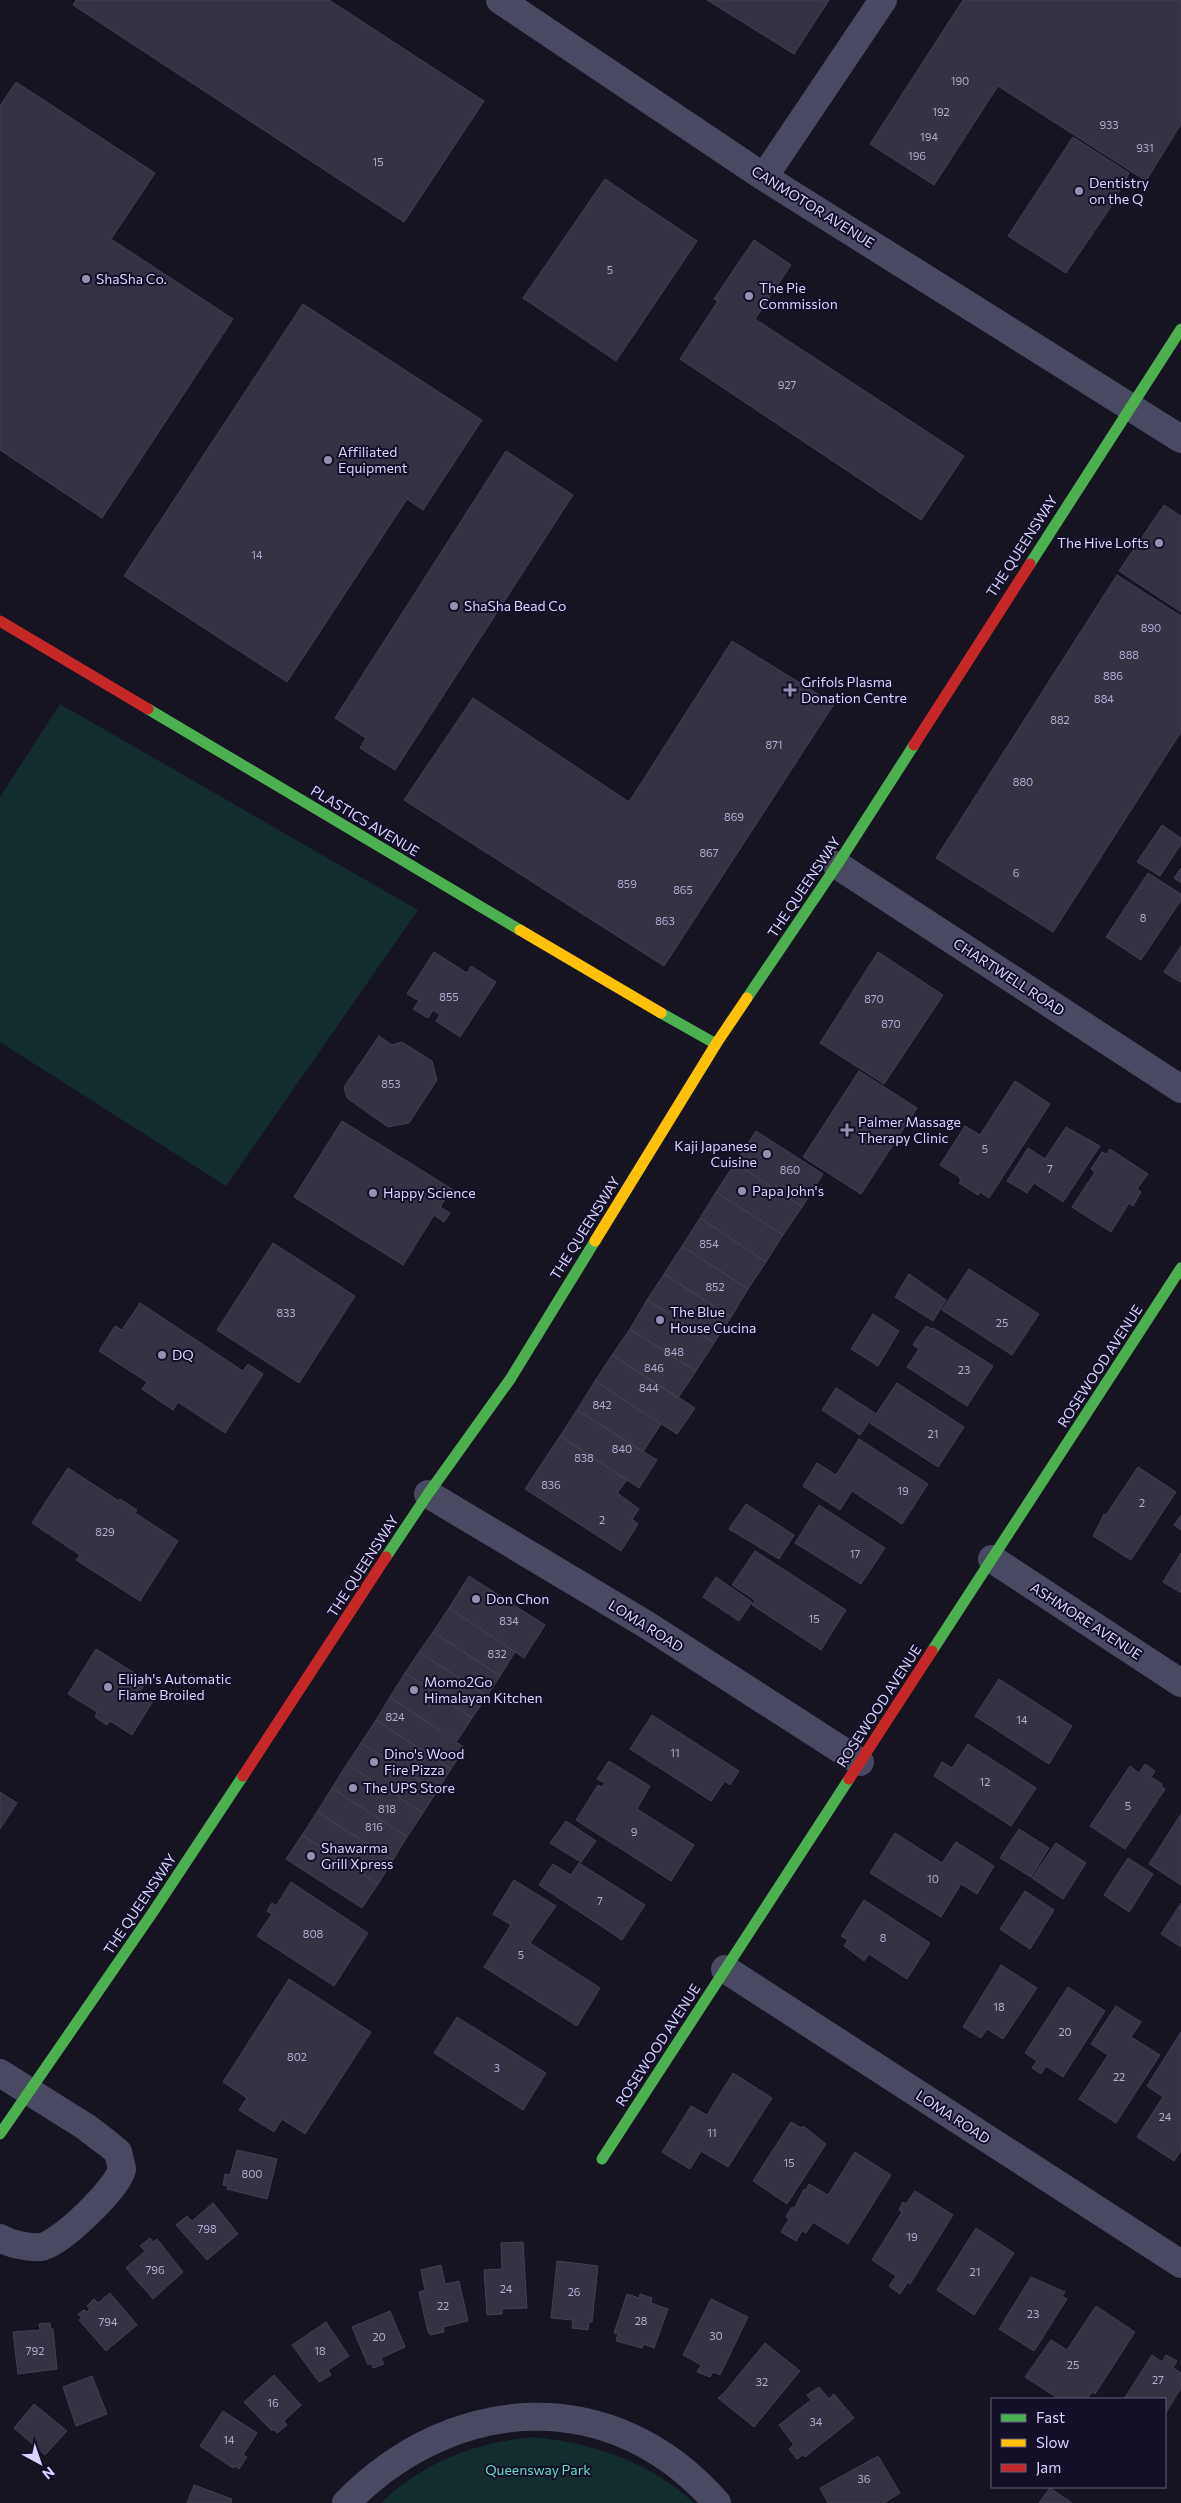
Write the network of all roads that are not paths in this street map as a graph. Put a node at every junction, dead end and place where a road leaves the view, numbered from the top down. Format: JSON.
{"nodes":[{"id":1,"x":500,"y":0,"type":"edge"},
{"id":2,"x":883,"y":0,"type":"edge"},
{"id":3,"x":764,"y":177,"type":"junction"},
{"id":4,"x":1181,"y":329,"type":"edge"},
{"id":5,"x":1131,"y":406,"type":"junction"},
{"id":6,"x":1181,"y":439,"type":"edge"},
{"id":7,"x":0,"y":621,"type":"edge"},
{"id":8,"x":836,"y":865,"type":"junction"},
{"id":9,"x":716,"y":1044,"type":"junction"},
{"id":10,"x":1181,"y":1089,"type":"edge"},
{"id":11,"x":1181,"y":1268,"type":"edge"},
{"id":12,"x":428,"y":1494,"type":"junction"},
{"id":13,"x":992,"y":1559,"type":"junction"},
{"id":14,"x":1181,"y":1683,"type":"edge"},
{"id":15,"x":860,"y":1762,"type":"junction"},
{"id":16,"x":725,"y":1969,"type":"junction"},
{"id":17,"x":0,"y":2073,"type":"edge"},
{"id":18,"x":29,"y":2093,"type":"junction"},
{"id":19,"x":0,"y":2134,"type":"edge"},
{"id":20,"x":602,"y":2159,"type":"dead end"},
{"id":21,"x":0,"y":2238,"type":"edge"},
{"id":22,"x":1181,"y":2264,"type":"edge"},
{"id":23,"x":346,"y":2503,"type":"edge"},
{"id":24,"x":717,"y":2503,"type":"edge"}],
"edges":[{"from":1,"to":3,"type":"street","name":"CANMOTOR AVENUE"},
{"from":2,"to":3,"type":"street"},
{"from":3,"to":5,"type":"street","name":"CANMOTOR AVENUE"},
{"from":4,"to":5,"type":"main road","name":"THE QUEENSWAY"},
{"from":5,"to":6,"type":"street","name":"CANMOTOR AVENUE"},
{"from":5,"to":8,"type":"main road","name":"THE QUEENSWAY"},
{"from":7,"to":9,"type":"main road","name":"PLASTICS AVENUE"},
{"from":8,"to":9,"type":"main road","name":"THE QUEENSWAY"},
{"from":8,"to":10,"type":"street","name":"CHARTWELL ROAD"},
{"from":9,"to":12,"type":"main road","name":"THE QUEENSWAY"},
{"from":11,"to":13,"type":"main road","name":"ROSEWOOD AVENUE"},
{"from":12,"to":15,"type":"street","name":"LOMA ROAD"},
{"from":12,"to":18,"type":"main road","name":"THE QUEENSWAY"},
{"from":13,"to":14,"type":"street","name":"ASHMORE AVENUE"},
{"from":13,"to":15,"type":"main road","name":"ROSEWOOD AVENUE"},
{"from":15,"to":16,"type":"main road","name":"ROSEWOOD AVENUE"},
{"from":16,"to":20,"type":"main road","name":"ROSEWOOD AVENUE"},
{"from":16,"to":22,"type":"street","name":"LOMA ROAD"},
{"from":17,"to":18,"type":"street"},
{"from":18,"to":19,"type":"main road","name":"THE QUEENSWAY"},
{"from":18,"to":21,"type":"street"},
{"from":23,"to":24,"type":"street"}]}
